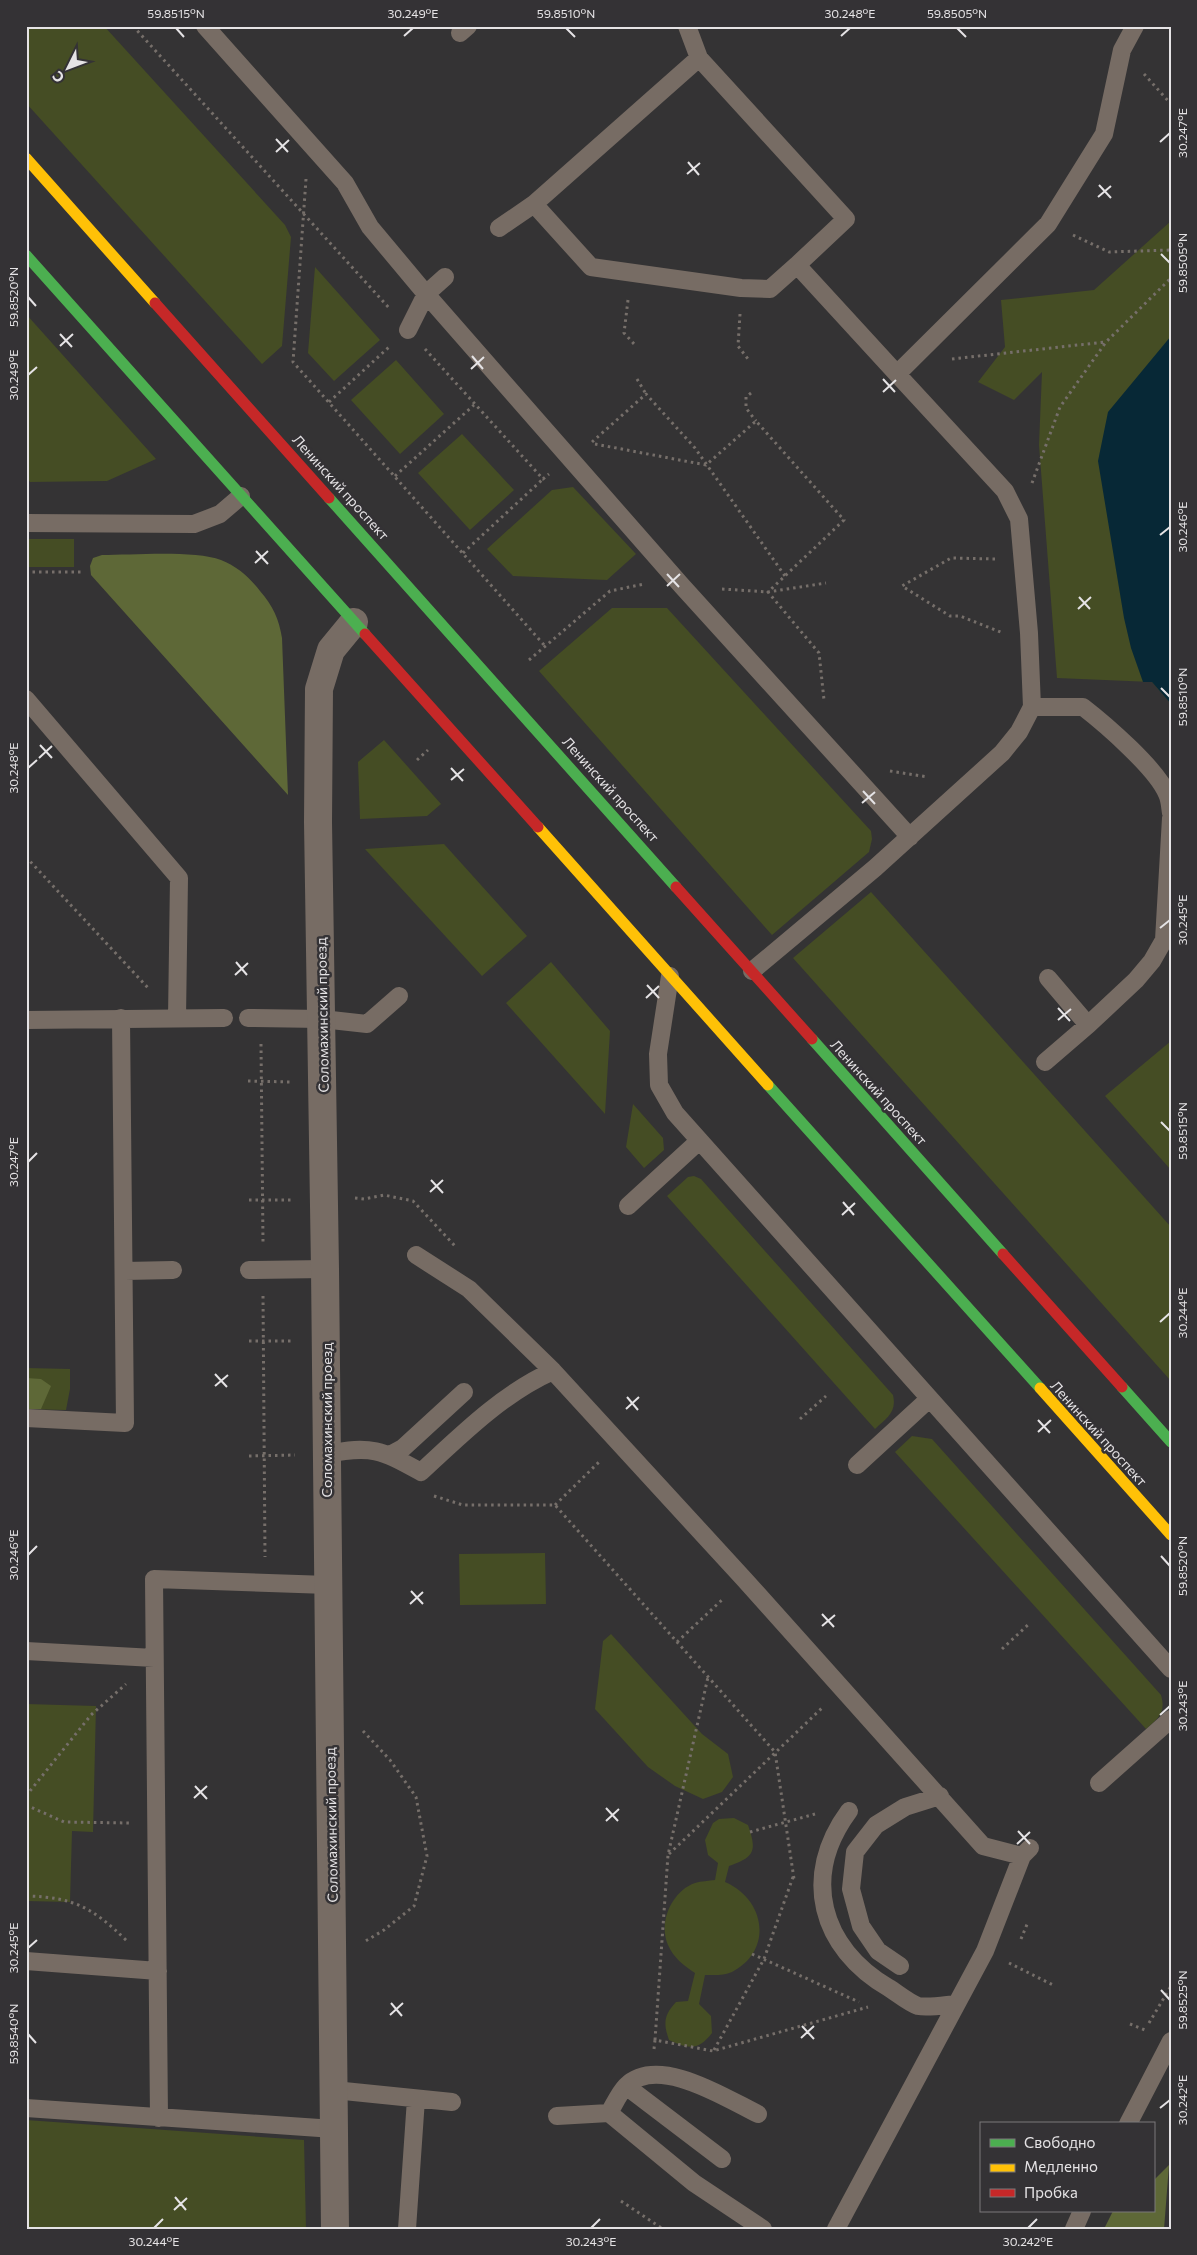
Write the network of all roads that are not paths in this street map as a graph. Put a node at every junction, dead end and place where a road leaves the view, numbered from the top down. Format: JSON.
{"nodes":[{"id":1,"x":205,"y":26,"type":"edge"},
{"id":2,"x":687,"y":26,"type":"edge"},
{"id":3,"x":1135,"y":26,"type":"edge"},
{"id":4,"x":699,"y":58,"type":"junction"},
{"id":5,"x":26,"y":158,"type":"edge"},
{"id":6,"x":534,"y":204,"type":"junction"},
{"id":7,"x":499,"y":228,"type":"dead end"},
{"id":8,"x":26,"y":255,"type":"edge"},
{"id":9,"x":797,"y":265,"type":"junction"},
{"id":10,"x":445,"y":276,"type":"dead end"},
{"id":11,"x":426,"y":294,"type":"junction"},
{"id":12,"x":408,"y":330,"type":"road end"},
{"id":13,"x":902,"y":369,"type":"junction"},
{"id":14,"x":241,"y":496,"type":"junction"},
{"id":15,"x":26,"y":523,"type":"edge"},
{"id":16,"x":354,"y":622,"type":"junction"},
{"id":17,"x":26,"y":699,"type":"edge"},
{"id":18,"x":1032,"y":707,"type":"junction"},
{"id":19,"x":1171,"y":813,"type":"edge"},
{"id":20,"x":1171,"y":818,"type":"edge"},
{"id":21,"x":910,"y":837,"type":"junction"},
{"id":22,"x":752,"y":972,"type":"junction"},
{"id":23,"x":670,"y":976,"type":"junction"},
{"id":24,"x":1048,"y":978,"type":"dead end"},
{"id":25,"x":399,"y":996,"type":"dead end"},
{"id":26,"x":121,"y":1018,"type":"junction"},
{"id":27,"x":176,"y":1018,"type":"junction"},
{"id":28,"x":224,"y":1018,"type":"dead end"},
{"id":29,"x":255,"y":1018,"type":"road end"},
{"id":30,"x":322,"y":1019,"type":"junction"},
{"id":31,"x":26,"y":1020,"type":"edge"},
{"id":32,"x":1088,"y":1025,"type":"junction"},
{"id":33,"x":1045,"y":1062,"type":"dead end"},
{"id":34,"x":699,"y":1141,"type":"junction"},
{"id":35,"x":628,"y":1206,"type":"dead end"},
{"id":36,"x":416,"y":1255,"type":"dead end"},
{"id":37,"x":325,"y":1269,"type":"junction"},
{"id":38,"x":173,"y":1270,"type":"dead end"},
{"id":39,"x":256,"y":1270,"type":"road end"},
{"id":40,"x":125,"y":1271,"type":"junction"},
{"id":41,"x":553,"y":1372,"type":"junction"},
{"id":42,"x":464,"y":1392,"type":"dead end"},
{"id":43,"x":929,"y":1399,"type":"junction"},
{"id":44,"x":26,"y":1418,"type":"edge"},
{"id":45,"x":1171,"y":1442,"type":"edge"},
{"id":46,"x":315,"y":1454,"type":"junction"},
{"id":47,"x":390,"y":1455,"type":"junction"},
{"id":48,"x":857,"y":1465,"type":"dead end"},
{"id":49,"x":1171,"y":1535,"type":"edge"},
{"id":50,"x":328,"y":1585,"type":"junction"},
{"id":51,"x":26,"y":1650,"type":"edge"},
{"id":52,"x":154,"y":1658,"type":"junction"},
{"id":53,"x":1171,"y":1669,"type":"edge"},
{"id":54,"x":1171,"y":1719,"type":"edge"},
{"id":55,"x":1099,"y":1783,"type":"dead end"},
{"id":56,"x":940,"y":1796,"type":"junction"},
{"id":57,"x":850,"y":1811,"type":"dead end"},
{"id":58,"x":26,"y":1962,"type":"edge"},
{"id":59,"x":900,"y":1966,"type":"dead end"},
{"id":60,"x":158,"y":1971,"type":"junction"},
{"id":61,"x":956,"y":2004,"type":"junction"},
{"id":62,"x":1171,"y":2041,"type":"edge"},
{"id":63,"x":626,"y":2086,"type":"junction"},
{"id":64,"x":334,"y":2090,"type":"junction"},
{"id":65,"x":416,"y":2099,"type":"junction"},
{"id":66,"x":452,"y":2102,"type":"dead end"},
{"id":67,"x":26,"y":2108,"type":"edge"},
{"id":68,"x":609,"y":2113,"type":"junction"},
{"id":69,"x":758,"y":2114,"type":"dead end"},
{"id":70,"x":557,"y":2116,"type":"dead end"},
{"id":71,"x":159,"y":2118,"type":"junction"},
{"id":72,"x":1129,"y":2122,"type":"edge"},
{"id":73,"x":334,"y":2129,"type":"junction"},
{"id":74,"x":722,"y":2159,"type":"dead end"},
{"id":75,"x":1082,"y":2212,"type":"edge"},
{"id":76,"x":335,"y":2229,"type":"edge"},
{"id":77,"x":408,"y":2229,"type":"edge"},
{"id":78,"x":763,"y":2229,"type":"edge"},
{"id":79,"x":836,"y":2229,"type":"edge"},
{"id":80,"x":1074,"y":2229,"type":"edge"}],
"edges":[{"from":1,"to":11,"type":"lane"},
{"from":2,"to":4,"type":"lane"},
{"from":3,"to":13,"type":"lane"},
{"from":4,"to":6,"type":"lane"},
{"from":4,"to":9,"type":"lane"},
{"from":5,"to":22,"type":"main road","name":"Ленинский проспект"},
{"from":6,"to":7,"type":"lane"},
{"from":6,"to":9,"type":"lane"},
{"from":8,"to":14,"type":"main road","name":"Ленинский проспект"},
{"from":9,"to":13,"type":"lane"},
{"from":10,"to":11,"type":"lane"},
{"from":11,"to":12,"type":"lane"},
{"from":11,"to":21,"type":"lane"},
{"from":13,"to":18,"type":"lane"},
{"from":14,"to":15,"type":"lane"},
{"from":14,"to":16,"type":"main road","name":"Ленинский проспект"},
{"from":16,"to":23,"type":"main road","name":"Ленинский проспект"},
{"from":16,"to":30,"type":"street","name":"Соломахинский проезд"},
{"from":17,"to":27,"type":"lane"},
{"from":18,"to":19,"type":"lane"},
{"from":18,"to":21,"type":"lane"},
{"from":20,"to":32,"type":"lane"},
{"from":21,"to":22,"type":"lane"},
{"from":22,"to":45,"type":"main road","name":"Ленинский проспект"},
{"from":23,"to":34,"type":"lane"},
{"from":23,"to":49,"type":"main road","name":"Ленинский проспект"},
{"from":24,"to":32,"type":"lane"},
{"from":25,"to":30,"type":"lane"},
{"from":26,"to":27,"type":"lane"},
{"from":26,"to":31,"type":"lane"},
{"from":26,"to":40,"type":"lane"},
{"from":27,"to":28,"type":"lane"},
{"from":29,"to":30,"type":"lane"},
{"from":30,"to":37,"type":"street","name":"Соломахинский проезд"},
{"from":32,"to":33,"type":"lane"},
{"from":34,"to":35,"type":"lane"},
{"from":34,"to":43,"type":"lane"},
{"from":36,"to":41,"type":"lane"},
{"from":37,"to":39,"type":"lane"},
{"from":37,"to":46,"type":"street","name":"Соломахинский проезд"},
{"from":38,"to":40,"type":"lane"},
{"from":40,"to":44,"type":"lane"},
{"from":41,"to":47,"type":"lane"},
{"from":41,"to":56,"type":"lane"},
{"from":42,"to":47,"type":"lane"},
{"from":43,"to":48,"type":"lane"},
{"from":43,"to":53,"type":"lane"},
{"from":46,"to":47,"type":"lane"},
{"from":46,"to":50,"type":"street","name":"Соломахинский проезд"},
{"from":50,"to":52,"type":"lane"},
{"from":50,"to":64,"type":"street","name":"Соломахинский проезд"},
{"from":51,"to":52,"type":"lane"},
{"from":52,"to":60,"type":"lane"},
{"from":54,"to":55,"type":"lane"},
{"from":56,"to":59,"type":"lane"},
{"from":56,"to":61,"type":"lane"},
{"from":57,"to":61,"type":"lane"},
{"from":58,"to":60,"type":"lane"},
{"from":60,"to":71,"type":"lane"},
{"from":61,"to":79,"type":"lane"},
{"from":62,"to":72,"type":"lane"},
{"from":63,"to":68,"type":"lane"},
{"from":63,"to":69,"type":"lane"},
{"from":63,"to":74,"type":"lane"},
{"from":64,"to":65,"type":"lane"},
{"from":64,"to":73,"type":"street","name":"Соломахинский проезд"},
{"from":65,"to":66,"type":"lane"},
{"from":65,"to":77,"type":"lane"},
{"from":67,"to":71,"type":"lane"},
{"from":68,"to":70,"type":"lane"},
{"from":68,"to":78,"type":"lane"},
{"from":71,"to":73,"type":"lane"},
{"from":73,"to":76,"type":"street","name":"Соломахинский проезд"},
{"from":75,"to":80,"type":"lane"}]}
